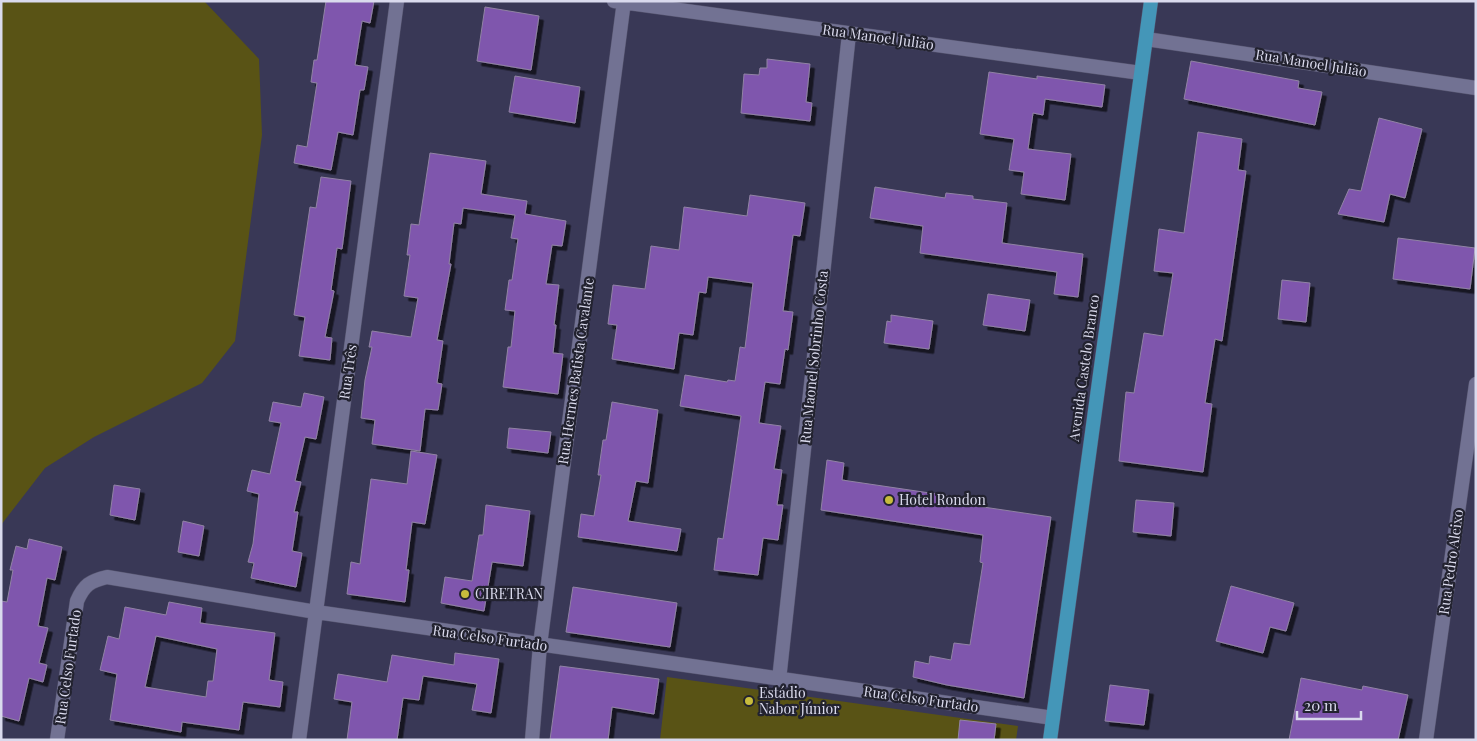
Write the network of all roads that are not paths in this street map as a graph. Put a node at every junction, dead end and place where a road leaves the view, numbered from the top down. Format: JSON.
{"nodes":[{"id":1,"x":1151,"y":1,"type":"edge"},
{"id":2,"x":621,"y":2,"type":"edge"},
{"id":3,"x":397,"y":3,"type":"edge"},
{"id":4,"x":849,"y":34,"type":"junction"},
{"id":5,"x":1146,"y":38,"type":"junction"},
{"id":6,"x":1141,"y":73,"type":"junction"},
{"id":7,"x":1476,"y":88,"type":"edge"},
{"id":8,"x":1476,"y":384,"type":"edge"},
{"id":9,"x":316,"y":612,"type":"junction"},
{"id":10,"x":540,"y":645,"type":"junction"},
{"id":11,"x":779,"y":680,"type":"junction"},
{"id":12,"x":1053,"y":718,"type":"junction"},
{"id":13,"x":58,"y":740,"type":"edge"},
{"id":14,"x":299,"y":740,"type":"edge"},
{"id":15,"x":532,"y":740,"type":"edge"},
{"id":16,"x":1050,"y":740,"type":"edge"},
{"id":17,"x":1426,"y":740,"type":"edge"}],
"edges":[{"from":1,"to":5,"type":"highway","name":"Avenida Castelo Branco"},
{"from":2,"to":4,"type":"street","name":"Rua Manoel Julião"},
{"from":2,"to":10,"type":"street","name":"Rua Hermes Batista Cavalante"},
{"from":3,"to":9,"type":"street","name":"Rua Três"},
{"from":4,"to":6,"type":"street","name":"Rua Manoel Julião"},
{"from":4,"to":11,"type":"street","name":"Rua Maonel Sobrinho Costa"},
{"from":5,"to":6,"type":"highway","name":"Avenida Castelo Branco"},
{"from":5,"to":7,"type":"street","name":"Rua Manoel Julião"},
{"from":6,"to":12,"type":"highway","name":"Avenida Castelo Branco"},
{"from":8,"to":17,"type":"street","name":"Rua Pedro Aleixo"},
{"from":9,"to":10,"type":"street","name":"Rua Celso Furtado"},
{"from":9,"to":13,"type":"street","name":"Rua Celso Furtado"},
{"from":9,"to":14,"type":"street","name":"Rua Três"},
{"from":10,"to":11,"type":"street","name":"Rua Celso Furtado"},
{"from":10,"to":15,"type":"street","name":"Rua Hermes Batista Cavalante"},
{"from":11,"to":12,"type":"street","name":"Rua Celso Furtado"},
{"from":12,"to":16,"type":"highway","name":"Avenida Castelo Branco"}]}
